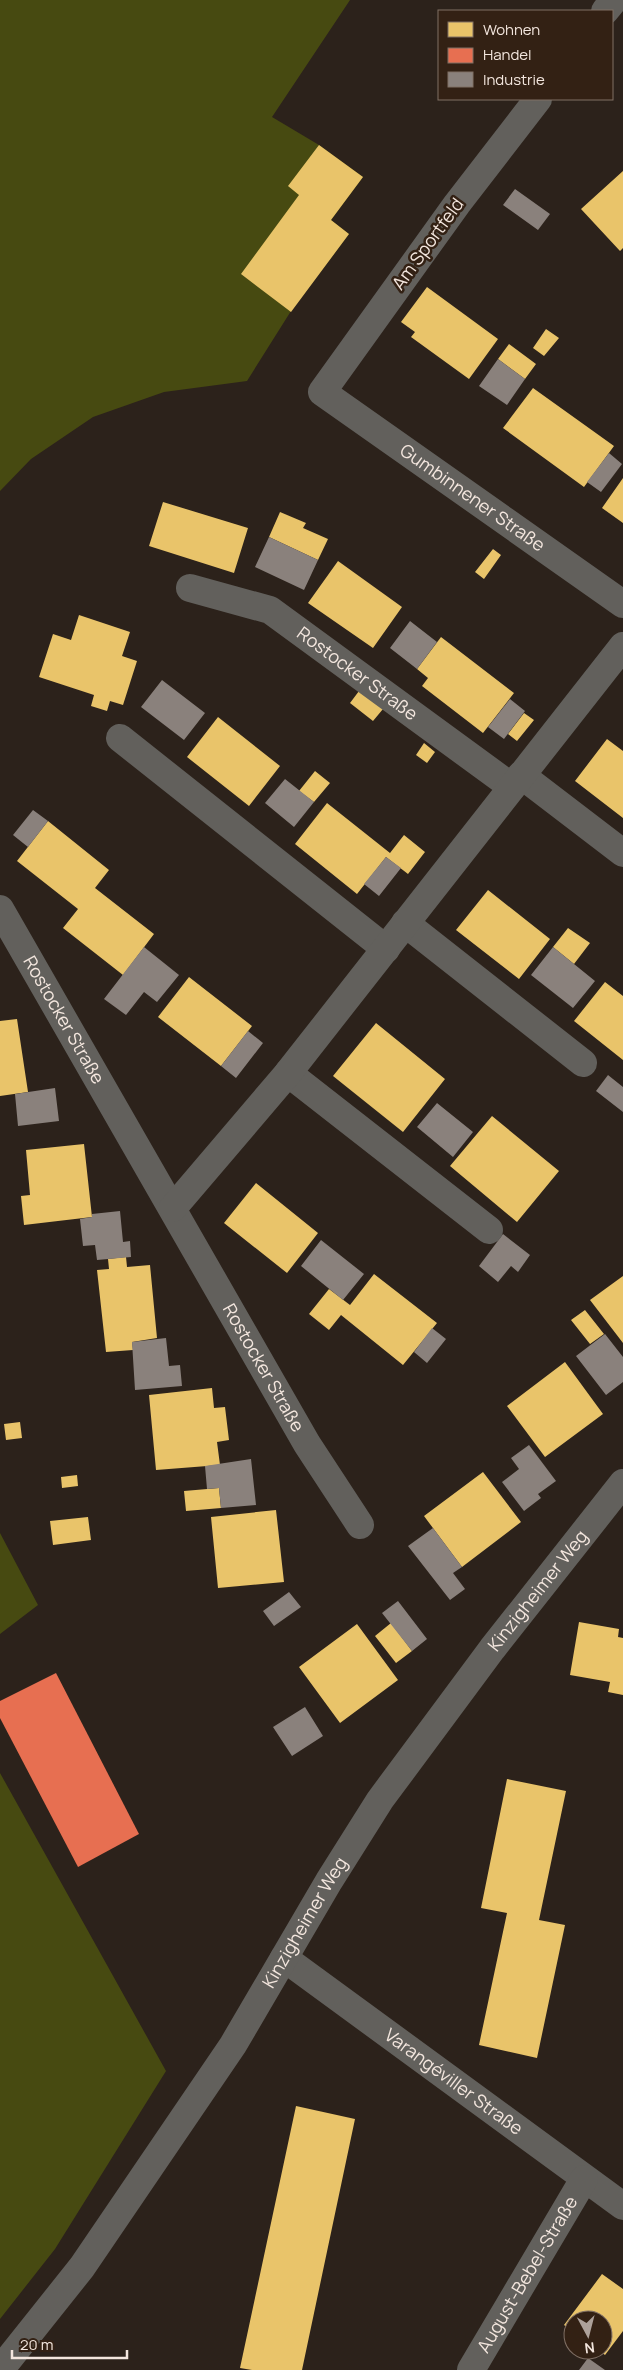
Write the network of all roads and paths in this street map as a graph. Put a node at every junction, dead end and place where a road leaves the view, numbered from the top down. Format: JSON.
{"nodes":[{"id":1,"x":614,"y":0,"type":"edge"},
{"id":2,"x":606,"y":10,"type":"edge"},
{"id":3,"x":537,"y":100,"type":"edge"},
{"id":4,"x":322,"y":392,"type":"joint"},
{"id":5,"x":190,"y":588,"type":"dead end"},
{"id":6,"x":623,"y":604,"type":"edge"},
{"id":7,"x":623,"y":646,"type":"edge"},
{"id":8,"x":120,"y":738,"type":"dead end"},
{"id":9,"x":517,"y":781,"type":"junction"},
{"id":10,"x":623,"y":853,"type":"edge"},
{"id":11,"x":0,"y":910,"type":"edge"},
{"id":12,"x":405,"y":923,"type":"junction"},
{"id":13,"x":386,"y":949,"type":"junction"},
{"id":14,"x":583,"y":1063,"type":"dead end"},
{"id":15,"x":288,"y":1073,"type":"junction"},
{"id":16,"x":173,"y":1208,"type":"junction"},
{"id":17,"x":489,"y":1230,"type":"dead end"},
{"id":18,"x":623,"y":1483,"type":"edge"},
{"id":19,"x":360,"y":1524,"type":"dead end"},
{"id":20,"x":284,"y":1958,"type":"junction"},
{"id":21,"x":584,"y":2179,"type":"junction"},
{"id":22,"x":623,"y":2206,"type":"edge"},
{"id":23,"x":0,"y":2370,"type":"edge"},
{"id":24,"x":471,"y":2370,"type":"edge"}],
"edges":[{"from":1,"to":2,"type":"street"},
{"from":3,"to":4,"type":"street","name":"Am Sportfeld"},
{"from":4,"to":6,"type":"street","name":"Gumbinnener Straße"},
{"from":5,"to":9,"type":"street","name":"Rostocker Straße"},
{"from":7,"to":9,"type":"street"},
{"from":8,"to":13,"type":"street"},
{"from":9,"to":10,"type":"street","name":"Rostocker Straße"},
{"from":9,"to":12,"type":"street"},
{"from":11,"to":16,"type":"street","name":"Rostocker Straße"},
{"from":12,"to":13,"type":"street"},
{"from":12,"to":14,"type":"street"},
{"from":13,"to":15,"type":"street"},
{"from":15,"to":16,"type":"street"},
{"from":15,"to":17,"type":"street"},
{"from":16,"to":19,"type":"street","name":"Rostocker Straße"},
{"from":18,"to":20,"type":"street","name":"Kinzigheimer Weg"},
{"from":20,"to":21,"type":"street","name":"Varangéviller Straße"},
{"from":20,"to":23,"type":"street","name":"Kinzigheimer Weg"},
{"from":21,"to":22,"type":"street","name":"Varangéviller Straße"},
{"from":21,"to":24,"type":"street","name":"August-Bebel-Straße"}]}
